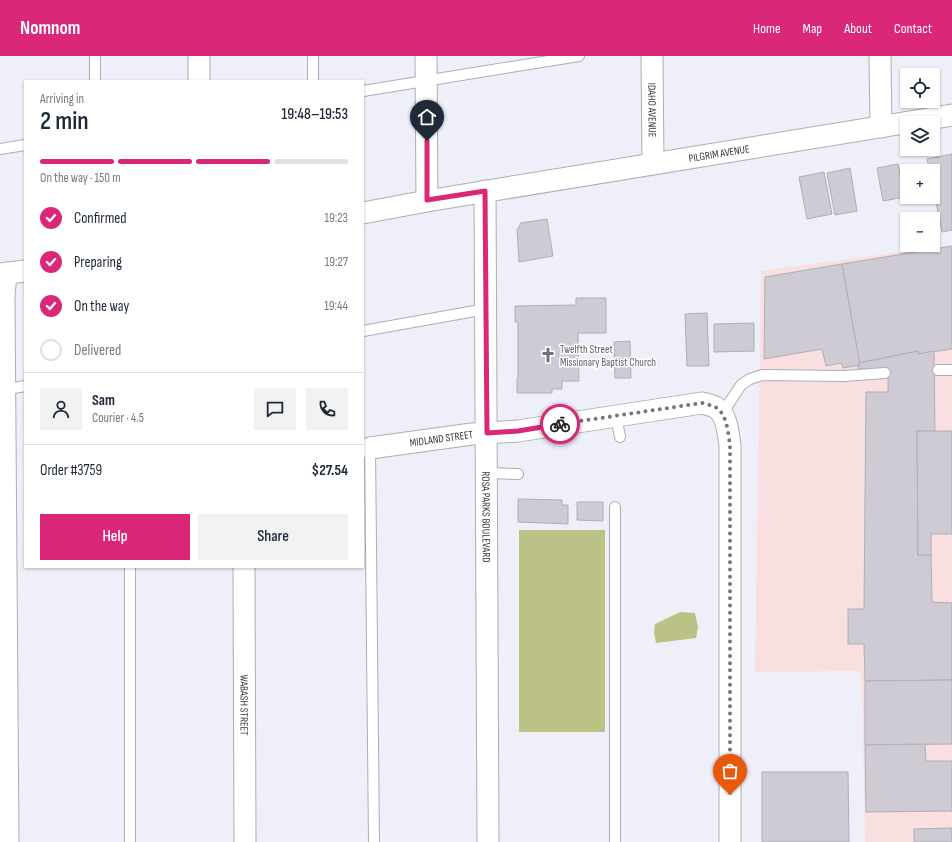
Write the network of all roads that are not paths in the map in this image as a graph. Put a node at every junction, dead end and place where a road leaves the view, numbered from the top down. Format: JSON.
{"nodes":[{"id":1,"x":94,"y":56,"type":"edge"},
{"id":2,"x":199,"y":56,"type":"edge"},
{"id":3,"x":313,"y":56,"type":"edge"},
{"id":4,"x":426,"y":56,"type":"edge"},
{"id":5,"x":579,"y":56,"type":"edge"},
{"id":6,"x":652,"y":56,"type":"edge"},
{"id":7,"x":880,"y":56,"type":"edge"},
{"id":8,"x":544,"y":59,"type":"edge"},
{"id":9,"x":95,"y":80,"type":"edge"},
{"id":10,"x":200,"y":80,"type":"edge"},
{"id":11,"x":314,"y":80,"type":"edge"},
{"id":12,"x":426,"y":81,"type":"junction"},
{"id":13,"x":364,"y":91,"type":"edge"},
{"id":14,"x":952,"y":115,"type":"edge"},
{"id":15,"x":881,"y":127,"type":"junction"},
{"id":16,"x":24,"y":145,"type":"edge"},
{"id":17,"x":0,"y":149,"type":"edge"},
{"id":18,"x":654,"y":164,"type":"junction"},
{"id":19,"x":485,"y":191,"type":"junction"},
{"id":20,"x":427,"y":200,"type":"junction"},
{"id":21,"x":364,"y":213,"type":"edge"},
{"id":22,"x":10,"y":273,"type":"edge"},
{"id":23,"x":486,"y":309,"type":"junction"},
{"id":24,"x":364,"y":331,"type":"edge"},
{"id":25,"x":938,"y":370,"type":"dead end"},
{"id":26,"x":952,"y":370,"type":"edge"},
{"id":27,"x":886,"y":373,"type":"dead end"},
{"id":28,"x":10,"y":389,"type":"edge"},
{"id":29,"x":722,"y":414,"type":"junction"},
{"id":30,"x":616,"y":416,"type":"junction"},
{"id":31,"x":487,"y":433,"type":"junction"},
{"id":32,"x":620,"y":438,"type":"dead end"},
{"id":33,"x":370,"y":448,"type":"joint"},
{"id":34,"x":487,"y":473,"type":"junction"},
{"id":35,"x":518,"y":474,"type":"dead end"},
{"id":36,"x":615,"y":507,"type":"dead end"},
{"id":37,"x":130,"y":568,"type":"edge"},
{"id":38,"x":244,"y":568,"type":"edge"},
{"id":39,"x":8,"y":842,"type":"edge"},
{"id":40,"x":130,"y":842,"type":"edge"},
{"id":41,"x":245,"y":842,"type":"edge"},
{"id":42,"x":374,"y":842,"type":"edge"},
{"id":43,"x":488,"y":842,"type":"edge"},
{"id":44,"x":615,"y":842,"type":"edge"},
{"id":45,"x":730,"y":842,"type":"edge"}],
"edges":[{"from":1,"to":9,"type":"lane"},
{"from":2,"to":10,"type":"street"},
{"from":3,"to":11,"type":"lane"},
{"from":4,"to":12,"type":"street"},
{"from":5,"to":8,"type":"lane"},
{"from":6,"to":18,"type":"street","name":"IDAHO AVENUE"},
{"from":7,"to":15,"type":"street"},
{"from":8,"to":12,"type":"lane"},
{"from":12,"to":13,"type":"lane"},
{"from":12,"to":20,"type":"street"},
{"from":14,"to":15,"type":"street","name":"PILGRIM AVENUE"},
{"from":15,"to":18,"type":"street","name":"PILGRIM AVENUE"},
{"from":16,"to":17,"type":"lane"},
{"from":18,"to":19,"type":"street","name":"PILGRIM AVENUE"},
{"from":19,"to":20,"type":"street","name":"PILGRIM AVENUE"},
{"from":19,"to":23,"type":"street","name":"ROSA PARKS BOULEVARD"},
{"from":20,"to":21,"type":"street"},
{"from":22,"to":28,"type":"street"},
{"from":23,"to":24,"type":"lane"},
{"from":23,"to":31,"type":"street","name":"ROSA PARKS BOULEVARD"},
{"from":25,"to":26,"type":"lane"},
{"from":27,"to":29,"type":"lane"},
{"from":28,"to":39,"type":"street"},
{"from":29,"to":30,"type":"street","name":"MIDLAND STREET"},
{"from":29,"to":45,"type":"street"},
{"from":30,"to":31,"type":"street","name":"MIDLAND STREET"},
{"from":30,"to":32,"type":"lane"},
{"from":31,"to":33,"type":"street","name":"MIDLAND STREET"},
{"from":31,"to":34,"type":"street","name":"ROSA PARKS BOULEVARD"},
{"from":33,"to":42,"type":"lane"},
{"from":34,"to":35,"type":"lane"},
{"from":34,"to":43,"type":"street","name":"ROSA PARKS BOULEVARD"},
{"from":36,"to":44,"type":"lane"},
{"from":37,"to":40,"type":"lane"},
{"from":38,"to":41,"type":"street","name":"WABASH STREET"}]}
